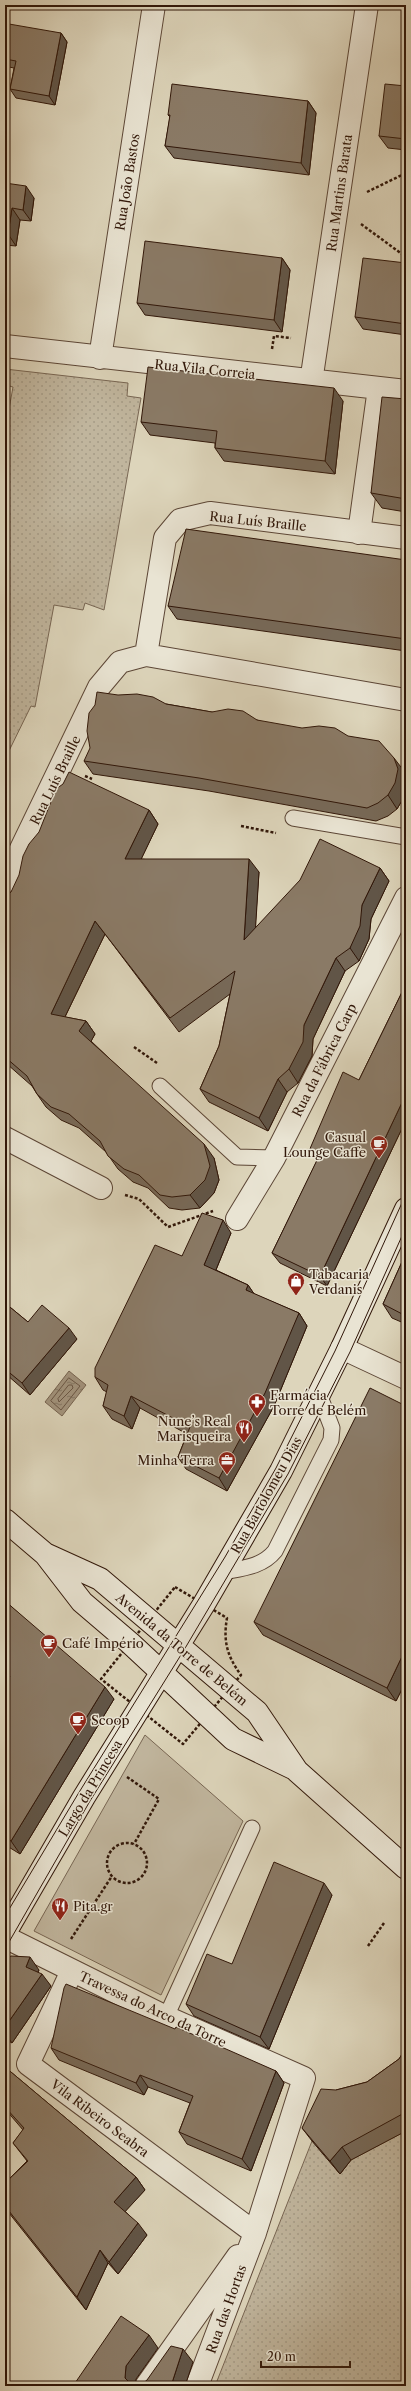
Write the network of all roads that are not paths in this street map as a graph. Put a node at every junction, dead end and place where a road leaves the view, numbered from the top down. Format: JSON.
{"nodes":[{"id":1,"x":154,"y":5,"type":"edge"},
{"id":2,"x":367,"y":5,"type":"edge"},
{"id":3,"x":5,"y":346,"type":"edge"},
{"id":4,"x":100,"y":358,"type":"junction"},
{"id":5,"x":310,"y":382,"type":"junction"},
{"id":6,"x":379,"y":388,"type":"junction"},
{"id":7,"x":406,"y":392,"type":"edge"},
{"id":8,"x":358,"y":532,"type":"junction"},
{"id":9,"x":406,"y":538,"type":"edge"},
{"id":10,"x":146,"y":655,"type":"junction"},
{"id":11,"x":406,"y":700,"type":"edge"},
{"id":12,"x":293,"y":818,"type":"dead end"},
{"id":13,"x":406,"y":837,"type":"edge"},
{"id":14,"x":5,"y":882,"type":"edge"},
{"id":15,"x":406,"y":898,"type":"edge"},
{"id":16,"x":160,"y":1086,"type":"dead end"},
{"id":17,"x":5,"y":1138,"type":"edge"},
{"id":18,"x":274,"y":1158,"type":"junction"},
{"id":19,"x":101,"y":1188,"type":"dead end"},
{"id":20,"x":406,"y":1209,"type":"edge"},
{"id":21,"x":237,"y":1220,"type":"road end"},
{"id":22,"x":342,"y":1348,"type":"junction"},
{"id":23,"x":406,"y":1378,"type":"edge"},
{"id":24,"x":319,"y":1394,"type":"junction"},
{"id":25,"x":5,"y":1520,"type":"edge"},
{"id":26,"x":44,"y":1554,"type":"junction"},
{"id":27,"x":223,"y":1572,"type":"junction"},
{"id":28,"x":178,"y":1646,"type":"junction"},
{"id":29,"x":162,"y":1672,"type":"junction"},
{"id":30,"x":297,"y":1771,"type":"junction"},
{"id":31,"x":252,"y":1828,"type":"dead end"},
{"id":32,"x":406,"y":1868,"type":"edge"},
{"id":33,"x":5,"y":1933,"type":"edge"},
{"id":34,"x":5,"y":1937,"type":"edge"},
{"id":35,"x":72,"y":1971,"type":"junction"},
{"id":36,"x":166,"y":2017,"type":"junction"},
{"id":37,"x":304,"y":2078,"type":"joint"},
{"id":38,"x":255,"y":2233,"type":"junction"},
{"id":39,"x":146,"y":2386,"type":"edge"},
{"id":40,"x":198,"y":2386,"type":"edge"}],
"edges":[{"from":1,"to":4,"type":"street","name":"Rua João Bastos"},
{"from":2,"to":5,"type":"street","name":"Rua Martins Barata"},
{"from":3,"to":4,"type":"street","name":"Rua Vila Correia"},
{"from":4,"to":5,"type":"street","name":"Rua Vila Correia"},
{"from":5,"to":6,"type":"street","name":"Rua Vila Correia"},
{"from":6,"to":7,"type":"street","name":"Rua Vila Correia"},
{"from":6,"to":8,"type":"street"},
{"from":8,"to":9,"type":"street","name":"Rua Luís Braille"},
{"from":8,"to":10,"type":"street","name":"Rua Luís Braille"},
{"from":10,"to":11,"type":"street","name":"Rua Luís Braille"},
{"from":10,"to":14,"type":"street","name":"Rua Luís Braille"},
{"from":12,"to":13,"type":"lane"},
{"from":15,"to":18,"type":"street","name":"Rua da Fábrica Carp"},
{"from":16,"to":18,"type":"lane"},
{"from":17,"to":19,"type":"street"},
{"from":18,"to":21,"type":"street","name":"Rua da Fábrica Carp"},
{"from":20,"to":22,"type":"street","name":"Rua Bartolomeu Dias"},
{"from":22,"to":23,"type":"street"},
{"from":22,"to":24,"type":"street","name":"Rua Bartolomeu Dias"},
{"from":24,"to":27,"type":"street","name":"Rua Bartolomeu Dias"},
{"from":24,"to":27,"type":"lane"},
{"from":25,"to":26,"type":"street","name":"Avenida da Torre de Belém"},
{"from":26,"to":28,"type":"street","name":"Avenida da Torre de Belém"},
{"from":26,"to":29,"type":"street","name":"Avenida da Torre de Belém"},
{"from":27,"to":28,"type":"street","name":"Rua Bartolomeu Dias"},
{"from":28,"to":29,"type":"street","name":"Largo da Princesa"},
{"from":28,"to":30,"type":"street","name":"Avenida da Torre de Belém"},
{"from":29,"to":30,"type":"street","name":"Avenida da Torre de Belém"},
{"from":29,"to":33,"type":"street","name":"Largo da Princesa"},
{"from":30,"to":32,"type":"street","name":"Avenida da Torre de Belém"},
{"from":31,"to":36,"type":"lane"},
{"from":34,"to":35,"type":"street","name":"Travessa do Arco da Torre"},
{"from":35,"to":36,"type":"street","name":"Travessa do Arco da Torre"},
{"from":35,"to":38,"type":"street","name":"Vila Ribeiro Seabra"},
{"from":36,"to":37,"type":"street","name":"Travessa do Arco da Torre"},
{"from":37,"to":38,"type":"street","name":"Rua das Hortas"},
{"from":38,"to":39,"type":"street"},
{"from":38,"to":40,"type":"street","name":"Rua das Hortas"}]}
